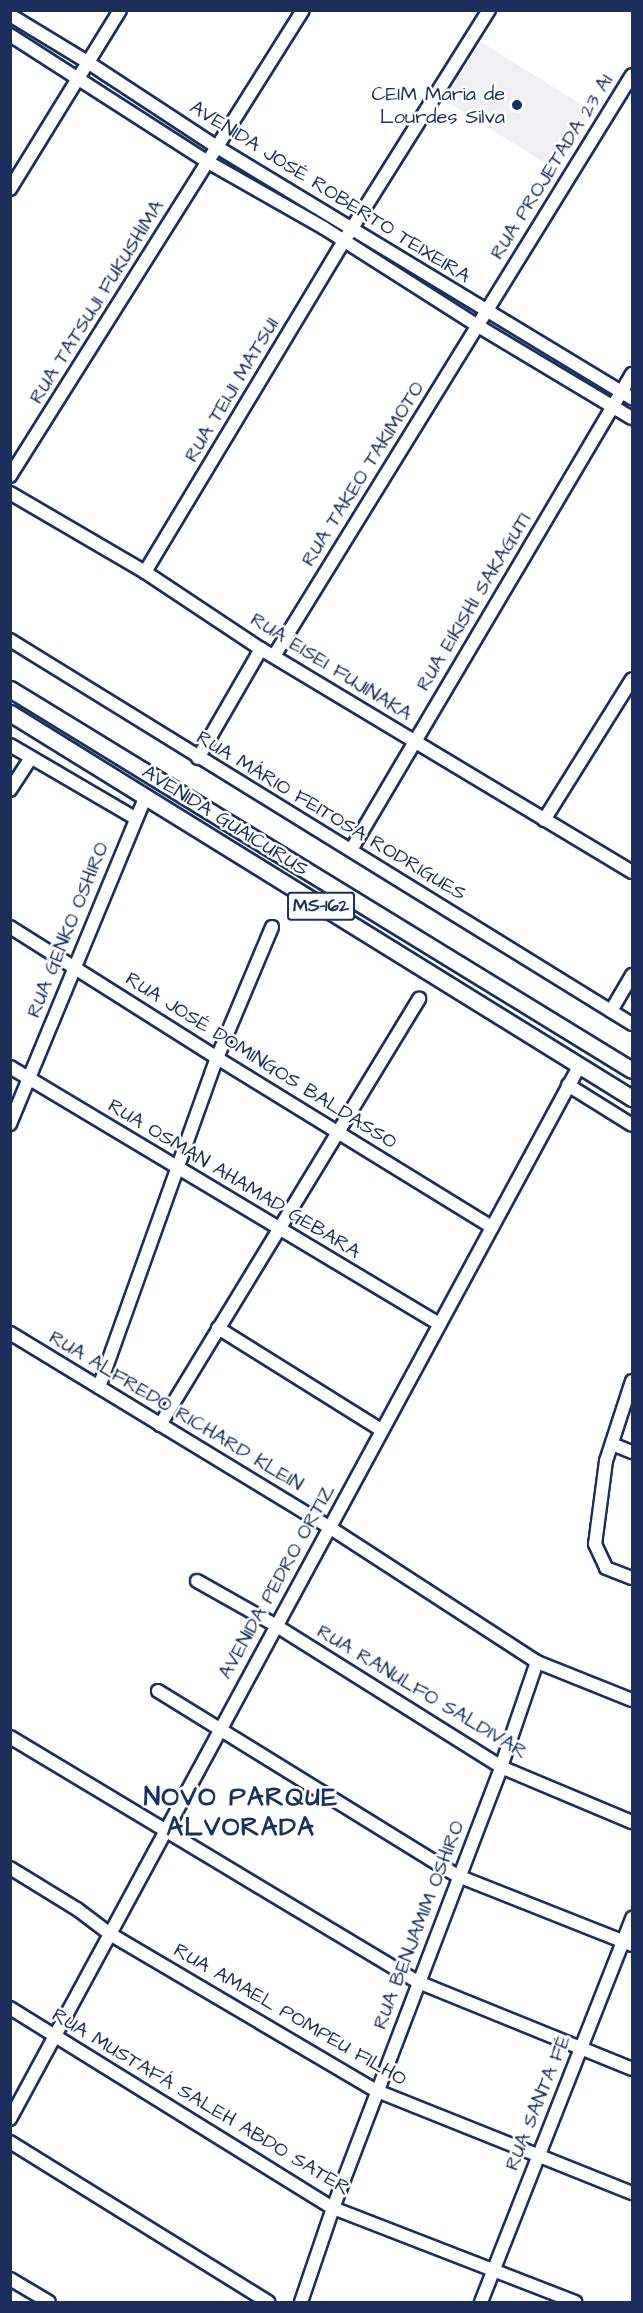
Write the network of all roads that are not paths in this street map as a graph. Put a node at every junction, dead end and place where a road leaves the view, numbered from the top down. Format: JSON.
{"nodes":[{"id":1,"x":120,"y":10,"type":"edge"},
{"id":2,"x":303,"y":10,"type":"edge"},
{"id":3,"x":489,"y":10,"type":"edge"},
{"id":4,"x":10,"y":15,"type":"edge"},
{"id":5,"x":10,"y":35,"type":"edge"},
{"id":6,"x":89,"y":63,"type":"junction"},
{"id":7,"x":633,"y":75,"type":"edge"},
{"id":8,"x":81,"y":78,"type":"junction"},
{"id":9,"x":217,"y":147,"type":"junction"},
{"id":10,"x":208,"y":162,"type":"junction"},
{"id":11,"x":10,"y":189,"type":"edge"},
{"id":12,"x":353,"y":228,"type":"junction"},
{"id":13,"x":344,"y":241,"type":"junction"},
{"id":14,"x":485,"y":311,"type":"junction"},
{"id":15,"x":478,"y":326,"type":"junction"},
{"id":16,"x":633,"y":374,"type":"edge"},
{"id":17,"x":627,"y":395,"type":"edge"},
{"id":18,"x":613,"y":407,"type":"junction"},
{"id":19,"x":633,"y":418,"type":"edge"},
{"id":20,"x":10,"y":476,"type":"edge"},
{"id":21,"x":10,"y":493,"type":"edge"},
{"id":22,"x":145,"y":572,"type":"junction"},
{"id":23,"x":10,"y":640,"type":"edge"},
{"id":24,"x":261,"y":648,"type":"junction"},
{"id":25,"x":274,"y":656,"type":"junction"},
{"id":26,"x":633,"y":679,"type":"edge"},
{"id":27,"x":10,"y":689,"type":"edge"},
{"id":28,"x":10,"y":713,"type":"edge"},
{"id":29,"x":414,"y":741,"type":"junction"},
{"id":30,"x":10,"y":745,"type":"edge"},
{"id":31,"x":31,"y":758,"type":"junction"},
{"id":32,"x":198,"y":758,"type":"junction"},
{"id":33,"x":10,"y":790,"type":"edge"},
{"id":34,"x":146,"y":796,"type":"junction"},
{"id":35,"x":135,"y":818,"type":"junction"},
{"id":36,"x":543,"y":819,"type":"junction"},
{"id":37,"x":351,"y":850,"type":"junction"},
{"id":38,"x":633,"y":872,"type":"edge"},
{"id":39,"x":10,"y":927,"type":"edge"},
{"id":40,"x":272,"y":927,"type":"dead end"},
{"id":41,"x":75,"y":967,"type":"junction"},
{"id":42,"x":633,"y":975,"type":"edge"},
{"id":43,"x":419,"y":999,"type":"dead end"},
{"id":44,"x":611,"y":1011,"type":"junction"},
{"id":45,"x":633,"y":1024,"type":"edge"},
{"id":46,"x":216,"y":1058,"type":"junction"},
{"id":47,"x":580,"y":1065,"type":"junction"},
{"id":48,"x":10,"y":1067,"type":"edge"},
{"id":49,"x":633,"y":1070,"type":"edge"},
{"id":50,"x":28,"y":1078,"type":"junction"},
{"id":51,"x":568,"y":1085,"type":"junction"},
{"id":52,"x":633,"y":1098,"type":"edge"},
{"id":53,"x":10,"y":1124,"type":"edge"},
{"id":54,"x":633,"y":1125,"type":"edge"},
{"id":55,"x":336,"y":1132,"type":"junction"},
{"id":56,"x":176,"y":1167,"type":"junction"},
{"id":57,"x":492,"y":1227,"type":"junction"},
{"id":58,"x":278,"y":1229,"type":"junction"},
{"id":59,"x":439,"y":1324,"type":"junction"},
{"id":60,"x":218,"y":1328,"type":"junction"},
{"id":61,"x":12,"y":1337,"type":"edge"},
{"id":62,"x":633,"y":1381,"type":"edge"},
{"id":63,"x":99,"y":1388,"type":"junction"},
{"id":64,"x":160,"y":1425,"type":"junction"},
{"id":65,"x":381,"y":1430,"type":"junction"},
{"id":66,"x":612,"y":1444,"type":"junction"},
{"id":67,"x":633,"y":1452,"type":"edge"},
{"id":68,"x":328,"y":1527,"type":"junction"},
{"id":69,"x":633,"y":1578,"type":"edge"},
{"id":70,"x":197,"y":1581,"type":"dead end"},
{"id":71,"x":275,"y":1626,"type":"junction"},
{"id":72,"x":537,"y":1662,"type":"junction"},
{"id":73,"x":158,"y":1691,"type":"dead end"},
{"id":74,"x":633,"y":1700,"type":"edge"},
{"id":75,"x":219,"y":1728,"type":"junction"},
{"id":76,"x":10,"y":1737,"type":"edge"},
{"id":77,"x":501,"y":1767,"type":"junction"},
{"id":78,"x":633,"y":1822,"type":"edge"},
{"id":79,"x":165,"y":1829,"type":"junction"},
{"id":80,"x":10,"y":1868,"type":"edge"},
{"id":81,"x":458,"y":1875,"type":"junction"},
{"id":82,"x":633,"y":1918,"type":"edge"},
{"id":83,"x":110,"y":1934,"type":"junction"},
{"id":84,"x":628,"y":1943,"type":"edge"},
{"id":85,"x":418,"y":1982,"type":"junction"},
{"id":86,"x":10,"y":2008,"type":"edge"},
{"id":87,"x":54,"y":2035,"type":"junction"},
{"id":88,"x":581,"y":2047,"type":"junction"},
{"id":89,"x":633,"y":2069,"type":"edge"},
{"id":90,"x":377,"y":2091,"type":"junction"},
{"id":91,"x":10,"y":2119,"type":"edge"},
{"id":92,"x":10,"y":2142,"type":"edge"},
{"id":93,"x":538,"y":2155,"type":"junction"},
{"id":94,"x":633,"y":2193,"type":"edge"},
{"id":95,"x":333,"y":2208,"type":"junction"},
{"id":96,"x":493,"y":2272,"type":"junction"},
{"id":97,"x":10,"y":2279,"type":"edge"},
{"id":98,"x":50,"y":2302,"type":"edge"},
{"id":99,"x":268,"y":2302,"type":"edge"},
{"id":100,"x":301,"y":2302,"type":"edge"},
{"id":101,"x":481,"y":2302,"type":"edge"},
{"id":102,"x":575,"y":2302,"type":"edge"}],
"edges":[{"from":1,"to":6,"type":"street"},
{"from":2,"to":9,"type":"street","name":"RUA TATSUJI FUKUSHIMA"},
{"from":3,"to":12,"type":"street","name":"RUA TEIJI MATSUI"},
{"from":4,"to":6,"type":"street","name":"AVENIDA JOSÉ ROBERTO TEIXEIRA"},
{"from":5,"to":8,"type":"street","name":"AVENIDA JOSÉ ROBERTO TEIXEIRA"},
{"from":6,"to":8,"type":"street"},
{"from":6,"to":9,"type":"street","name":"AVENIDA JOSÉ ROBERTO TEIXEIRA"},
{"from":7,"to":14,"type":"street","name":"RUA PROJETADA 23 AI"},
{"from":8,"to":10,"type":"street","name":"AVENIDA JOSÉ ROBERTO TEIXEIRA"},
{"from":8,"to":11,"type":"street"},
{"from":9,"to":10,"type":"street","name":"RUA TATSUJI FUKUSHIMA"},
{"from":9,"to":12,"type":"street","name":"AVENIDA JOSÉ ROBERTO TEIXEIRA"},
{"from":10,"to":13,"type":"street","name":"AVENIDA JOSÉ ROBERTO TEIXEIRA"},
{"from":10,"to":20,"type":"street","name":"RUA TATSUJI FUKUSHIMA"},
{"from":12,"to":13,"type":"street","name":"RUA TEIJI MATSUI"},
{"from":12,"to":14,"type":"street","name":"AVENIDA JOSÉ ROBERTO TEIXEIRA"},
{"from":13,"to":15,"type":"street","name":"AVENIDA JOSÉ ROBERTO TEIXEIRA"},
{"from":13,"to":22,"type":"street","name":"RUA TEIJI MATSUI"},
{"from":14,"to":15,"type":"street","name":"RUA TAKEO TAKIMOTO"},
{"from":14,"to":17,"type":"street","name":"AVENIDA JOSÉ ROBERTO TEIXEIRA"},
{"from":15,"to":18,"type":"street","name":"AVENIDA JOSÉ ROBERTO TEIXEIRA"},
{"from":15,"to":25,"type":"street","name":"RUA TAKEO TAKIMOTO"},
{"from":16,"to":17,"type":"street","name":"RUA EIKISHI SAKAGUTI"},
{"from":17,"to":18,"type":"street","name":"RUA EIKISHI SAKAGUTI"},
{"from":18,"to":19,"type":"street","name":"AVENIDA JOSÉ ROBERTO TEIXEIRA"},
{"from":18,"to":29,"type":"street","name":"RUA EIKISHI SAKAGUTI"},
{"from":21,"to":22,"type":"street","name":"RUA EISEI FUJINAKA"},
{"from":22,"to":24,"type":"street","name":"RUA EISEI FUJINAKA"},
{"from":23,"to":32,"type":"street","name":"RUA MÁRIO FEITOSA RODRIGUES"},
{"from":24,"to":25,"type":"street","name":"RUA EISEI FUJINAKA"},
{"from":24,"to":32,"type":"street"},
{"from":25,"to":29,"type":"street","name":"RUA EISEI FUJINAKA"},
{"from":26,"to":36,"type":"street"},
{"from":27,"to":49,"type":"main road","name":"AVENIDA GUAICURUS","number":"MS-162"},
{"from":28,"to":34,"type":"main road","name":"AVENIDA GUAICURUS","number":"MS-162"},
{"from":29,"to":36,"type":"street","name":"RUA EISEI FUJINAKA"},
{"from":29,"to":37,"type":"street","name":"RUA EIKISHI SAKAGUTI"},
{"from":30,"to":31,"type":"street"},
{"from":31,"to":33,"type":"street"},
{"from":31,"to":35,"type":"street"},
{"from":32,"to":37,"type":"street","name":"RUA MÁRIO FEITOSA RODRIGUES"},
{"from":34,"to":35,"type":"street","name":"RUA GENKO OSHIRO"},
{"from":34,"to":47,"type":"main road","name":"AVENIDA GUAICURUS","number":"MS-162"},
{"from":35,"to":41,"type":"street","name":"RUA GENKO OSHIRO"},
{"from":36,"to":38,"type":"street","name":"RUA EISEI FUJINAKA"},
{"from":37,"to":44,"type":"street","name":"RUA MÁRIO FEITOSA RODRIGUES"},
{"from":39,"to":41,"type":"street","name":"RUA JOSÉ DOMINGOS BALDASSO"},
{"from":40,"to":46,"type":"street"},
{"from":41,"to":46,"type":"street","name":"RUA JOSÉ DOMINGOS BALDASSO"},
{"from":41,"to":50,"type":"street","name":"RUA GENKO OSHIRO"},
{"from":42,"to":44,"type":"street"},
{"from":43,"to":55,"type":"street"},
{"from":44,"to":45,"type":"street","name":"RUA MÁRIO FEITOSA RODRIGUES"},
{"from":46,"to":55,"type":"street","name":"RUA JOSÉ DOMINGOS BALDASSO"},
{"from":46,"to":56,"type":"street"},
{"from":47,"to":51,"type":"street","name":"AVENIDA PEDRO ORTIZ"},
{"from":47,"to":52,"type":"main road","name":"AVENIDA GUAICURUS","number":"MS-162"},
{"from":48,"to":50,"type":"street","name":"RUA OSMAN AHAMAD GEBARA"},
{"from":50,"to":53,"type":"street","name":"RUA GENKO OSHIRO"},
{"from":50,"to":56,"type":"street","name":"RUA OSMAN AHAMAD GEBARA"},
{"from":51,"to":54,"type":"street"},
{"from":51,"to":57,"type":"street","name":"AVENIDA PEDRO ORTIZ"},
{"from":55,"to":57,"type":"street","name":"RUA JOSÉ DOMINGOS BALDASSO"},
{"from":55,"to":58,"type":"street"},
{"from":56,"to":58,"type":"street","name":"RUA OSMAN AHAMAD GEBARA"},
{"from":56,"to":63,"type":"street"},
{"from":57,"to":59,"type":"street","name":"AVENIDA PEDRO ORTIZ"},
{"from":58,"to":59,"type":"street","name":"RUA OSMAN AHAMAD GEBARA"},
{"from":58,"to":60,"type":"street"},
{"from":59,"to":65,"type":"street","name":"AVENIDA PEDRO ORTIZ"},
{"from":60,"to":64,"type":"street"},
{"from":60,"to":65,"type":"street"},
{"from":61,"to":63,"type":"street","name":"RUA ALFREDO RICHARD KLEIN"},
{"from":62,"to":66,"type":"street"},
{"from":63,"to":64,"type":"street","name":"RUA ALFREDO RICHARD KLEIN"},
{"from":64,"to":68,"type":"street","name":"RUA ALFREDO RICHARD KLEIN"},
{"from":65,"to":68,"type":"street","name":"AVENIDA PEDRO ORTIZ"},
{"from":66,"to":67,"type":"street"},
{"from":66,"to":69,"type":"street"},
{"from":68,"to":71,"type":"street","name":"AVENIDA PEDRO ORTIZ"},
{"from":68,"to":72,"type":"street","name":"RUA ALFREDO RICHARD KLEIN"},
{"from":70,"to":71,"type":"street","name":"RUA RANULFO SALDIVAR"},
{"from":71,"to":75,"type":"street","name":"AVENIDA PEDRO ORTIZ"},
{"from":71,"to":77,"type":"street","name":"RUA RANULFO SALDIVAR"},
{"from":72,"to":74,"type":"street","name":"RUA ALFREDO RICHARD KLEIN"},
{"from":72,"to":77,"type":"street","name":"RUA BENJAMIM OSHIRO"},
{"from":73,"to":75,"type":"street"},
{"from":75,"to":79,"type":"street","name":"AVENIDA PEDRO ORTIZ"},
{"from":75,"to":81,"type":"street"},
{"from":76,"to":79,"type":"street"},
{"from":77,"to":78,"type":"street","name":"RUA RANULFO SALDIVAR"},
{"from":77,"to":81,"type":"street","name":"RUA BENJAMIM OSHIRO"},
{"from":79,"to":83,"type":"street","name":"AVENIDA PEDRO ORTIZ"},
{"from":79,"to":85,"type":"street"},
{"from":80,"to":83,"type":"street","name":"RUA AMAEL POMPEU FILHO"},
{"from":81,"to":84,"type":"street"},
{"from":81,"to":85,"type":"street","name":"RUA BENJAMIM OSHIRO"},
{"from":82,"to":84,"type":"street","name":"RUA SANTA FÉ"},
{"from":83,"to":87,"type":"street","name":"AVENIDA PEDRO ORTIZ"},
{"from":83,"to":90,"type":"street","name":"RUA AMAEL POMPEU FILHO"},
{"from":84,"to":88,"type":"street","name":"RUA SANTA FÉ"},
{"from":85,"to":88,"type":"street"},
{"from":85,"to":90,"type":"street","name":"RUA BENJAMIM OSHIRO"},
{"from":86,"to":87,"type":"street","name":"RUA MUSTAFÁ SALEH ABDO SATER"},
{"from":87,"to":91,"type":"street","name":"AVENIDA PEDRO ORTIZ"},
{"from":87,"to":95,"type":"street","name":"RUA MUSTAFÁ SALEH ABDO SATER"},
{"from":88,"to":89,"type":"street"},
{"from":88,"to":93,"type":"street","name":"RUA SANTA FÉ"},
{"from":90,"to":93,"type":"street","name":"RUA AMAEL POMPEU FILHO"},
{"from":90,"to":95,"type":"street","name":"RUA BENJAMIM OSHIRO"},
{"from":92,"to":99,"type":"street"},
{"from":93,"to":94,"type":"street","name":"RUA AMAEL POMPEU FILHO"},
{"from":93,"to":96,"type":"street","name":"RUA SANTA FÉ"},
{"from":95,"to":96,"type":"street","name":"RUA MUSTAFÁ SALEH ABDO SATER"},
{"from":95,"to":100,"type":"street","name":"RUA BENJAMIM OSHIRO"},
{"from":96,"to":101,"type":"street","name":"RUA SANTA FÉ"},
{"from":96,"to":102,"type":"street","name":"RUA MUSTAFÁ SALEH ABDO SATER"},
{"from":97,"to":98,"type":"street"}]}
